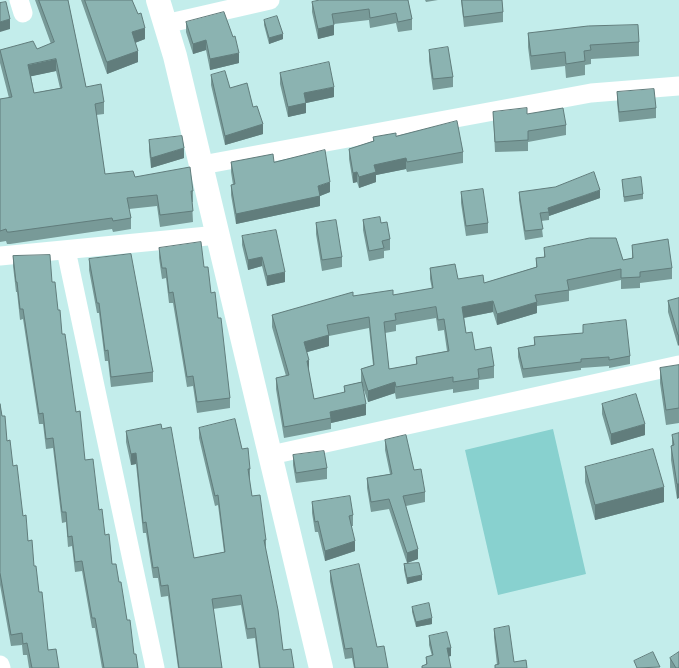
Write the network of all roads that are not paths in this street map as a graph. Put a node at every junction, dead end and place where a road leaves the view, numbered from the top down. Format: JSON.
{"nodes":[{"id":1,"x":158,"y":0,"type":"edge"},
{"id":2,"x":270,"y":0,"type":"edge"},
{"id":3,"x":165,"y":24,"type":"junction"},
{"id":4,"x":679,"y":86,"type":"edge"},
{"id":5,"x":202,"y":165,"type":"junction"},
{"id":6,"x":218,"y":235,"type":"junction"},
{"id":7,"x":66,"y":250,"type":"junction"},
{"id":8,"x":0,"y":256,"type":"edge"},
{"id":9,"x":679,"y":365,"type":"edge"},
{"id":10,"x":271,"y":455,"type":"junction"},
{"id":11,"x":155,"y":668,"type":"edge"},
{"id":12,"x":321,"y":668,"type":"edge"}],
"edges":[{"from":1,"to":3,"type":"street"},
{"from":2,"to":3,"type":"street"},
{"from":3,"to":5,"type":"street"},
{"from":4,"to":5,"type":"street"},
{"from":5,"to":6,"type":"street"},
{"from":6,"to":7,"type":"street"},
{"from":6,"to":10,"type":"street"},
{"from":7,"to":8,"type":"street"},
{"from":7,"to":11,"type":"street"},
{"from":9,"to":10,"type":"street"},
{"from":10,"to":12,"type":"street"}]}
